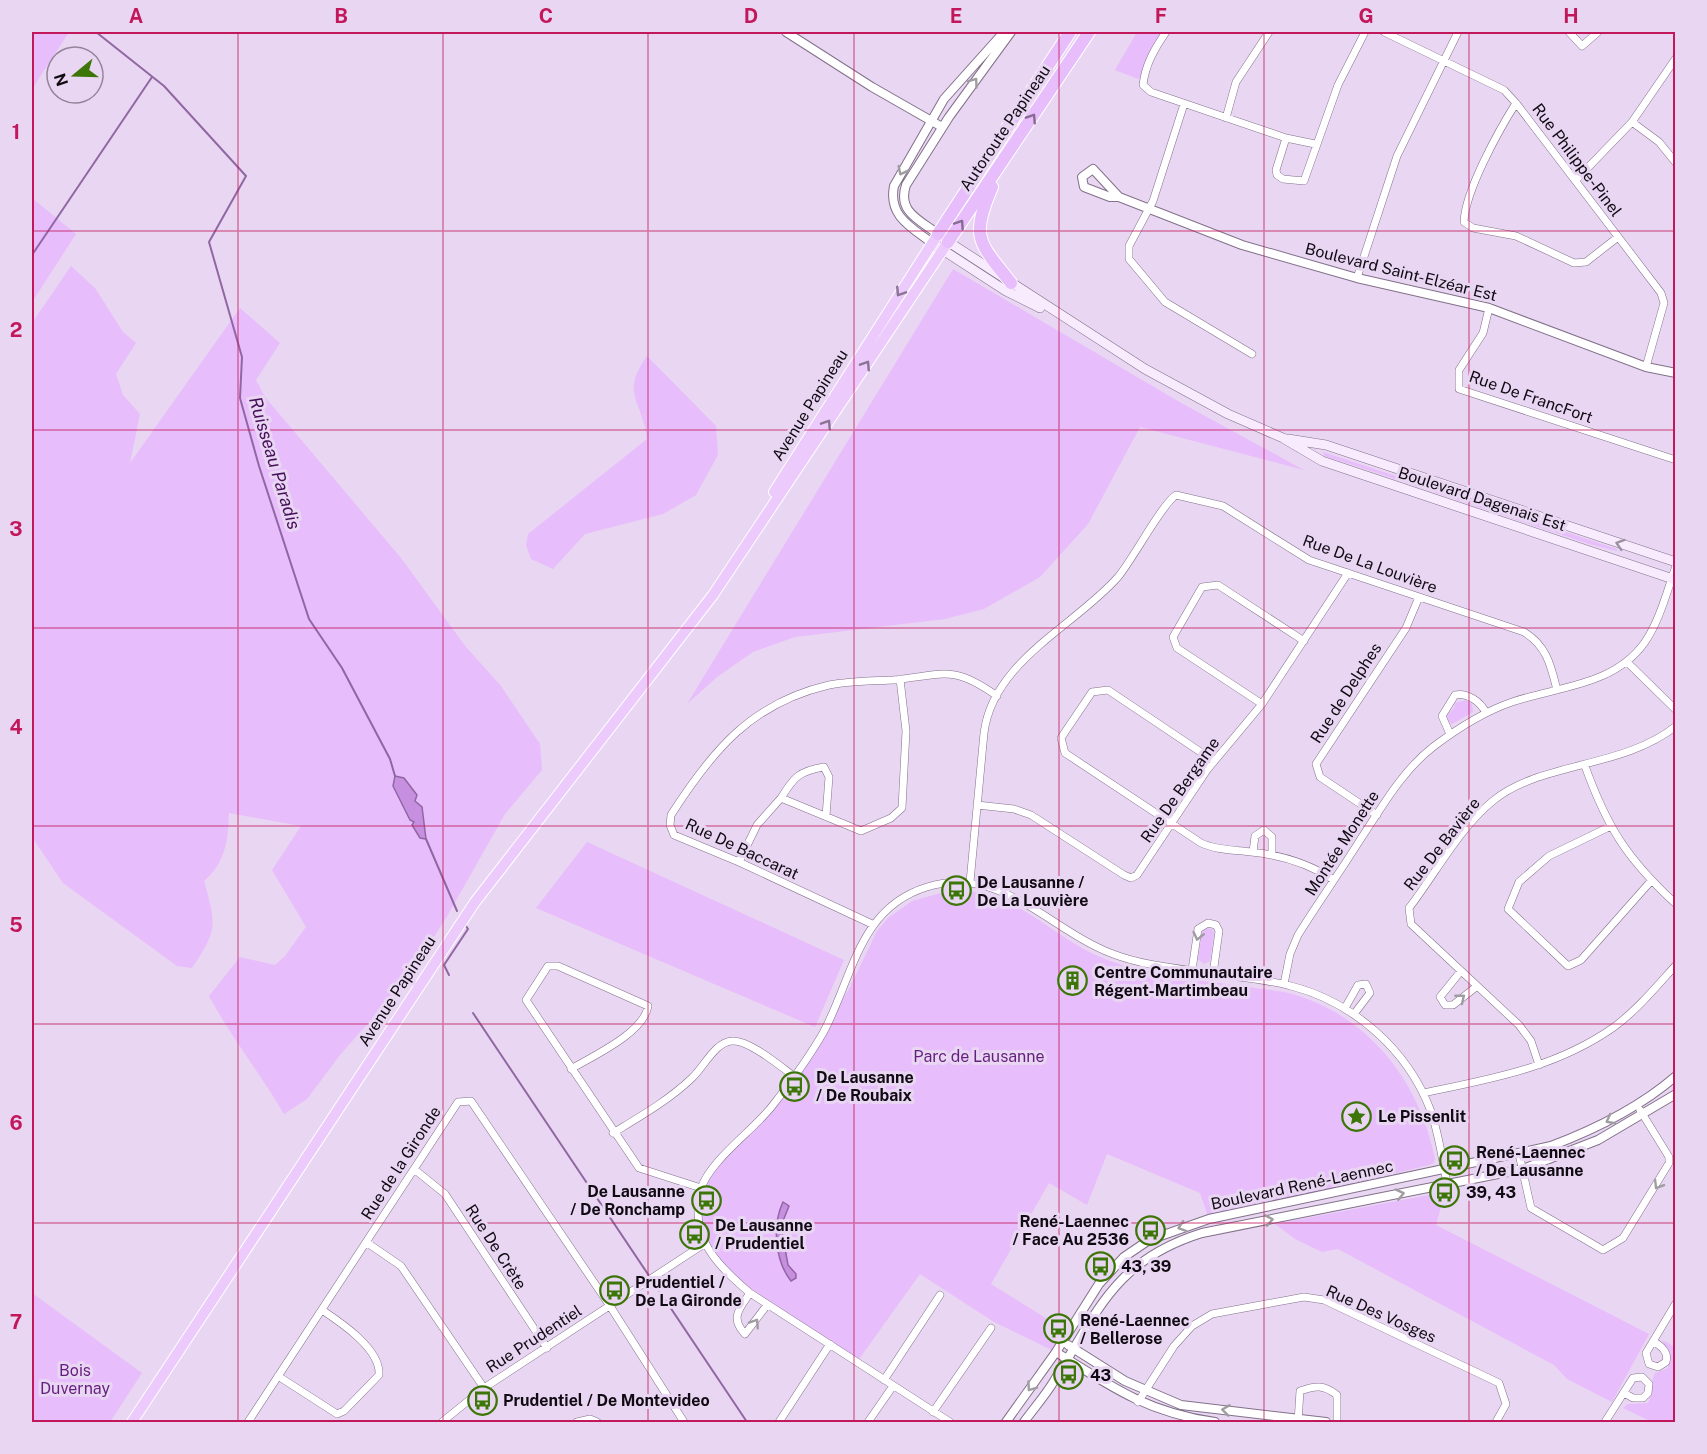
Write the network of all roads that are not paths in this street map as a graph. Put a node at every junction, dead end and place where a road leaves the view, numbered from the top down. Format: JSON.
{"nodes":[{"id":1,"x":786,"y":32,"type":"edge"},
{"id":2,"x":1004,"y":32,"type":"edge"},
{"id":3,"x":1011,"y":32,"type":"edge"},
{"id":4,"x":1070,"y":32,"type":"edge"},
{"id":5,"x":1089,"y":32,"type":"edge"},
{"id":6,"x":1166,"y":32,"type":"edge"},
{"id":7,"x":1269,"y":32,"type":"edge"},
{"id":8,"x":1365,"y":32,"type":"edge"},
{"id":9,"x":1384,"y":32,"type":"edge"},
{"id":10,"x":1458,"y":32,"type":"edge"},
{"id":11,"x":1569,"y":32,"type":"edge"},
{"id":12,"x":1598,"y":32,"type":"edge"},
{"id":13,"x":1676,"y":58,"type":"edge"},
{"id":14,"x":1443,"y":61,"type":"junction"},
{"id":15,"x":1184,"y":104,"type":"junction"},
{"id":16,"x":1516,"y":104,"type":"junction"},
{"id":17,"x":1226,"y":118,"type":"junction"},
{"id":18,"x":931,"y":120,"type":"junction"},
{"id":19,"x":1632,"y":122,"type":"junction"},
{"id":20,"x":942,"y":127,"type":"junction"},
{"id":21,"x":1286,"y":138,"type":"junction"},
{"id":22,"x":1315,"y":144,"type":"junction"},
{"id":23,"x":1676,"y":163,"type":"edge"},
{"id":24,"x":1000,"y":167,"type":"junction"},
{"id":25,"x":1576,"y":180,"type":"junction"},
{"id":26,"x":1119,"y":197,"type":"dead end"},
{"id":27,"x":1149,"y":209,"type":"junction"},
{"id":28,"x":1618,"y":237,"type":"junction"},
{"id":29,"x":940,"y":242,"type":"junction"},
{"id":30,"x":1357,"y":278,"type":"junction"},
{"id":31,"x":1011,"y":283,"type":"junction"},
{"id":32,"x":1489,"y":309,"type":"junction"},
{"id":33,"x":1077,"y":327,"type":"junction"},
{"id":34,"x":1252,"y":354,"type":"dead end"},
{"id":35,"x":1646,"y":367,"type":"junction"},
{"id":36,"x":1676,"y":373,"type":"edge"},
{"id":37,"x":1283,"y":438,"type":"junction"},
{"id":38,"x":1676,"y":460,"type":"edge"},
{"id":39,"x":1676,"y":564,"type":"edge"},
{"id":40,"x":1348,"y":573,"type":"junction"},
{"id":41,"x":1673,"y":579,"type":"edge"},
{"id":42,"x":1419,"y":597,"type":"junction"},
{"id":43,"x":1304,"y":641,"type":"junction"},
{"id":44,"x":1627,"y":662,"type":"junction"},
{"id":45,"x":900,"y":679,"type":"junction"},
{"id":46,"x":1557,"y":690,"type":"junction"},
{"id":47,"x":997,"y":696,"type":"junction"},
{"id":48,"x":1262,"y":704,"type":"junction"},
{"id":49,"x":1676,"y":710,"type":"edge"},
{"id":50,"x":1486,"y":713,"type":"junction"},
{"id":51,"x":1676,"y":726,"type":"edge"},
{"id":52,"x":1450,"y":734,"type":"junction"},
{"id":53,"x":1214,"y":761,"type":"junction"},
{"id":54,"x":1585,"y":766,"type":"junction"},
{"id":55,"x":781,"y":798,"type":"junction"},
{"id":56,"x":977,"y":805,"type":"junction"},
{"id":57,"x":1377,"y":815,"type":"junction"},
{"id":58,"x":826,"y":816,"type":"junction"},
{"id":59,"x":1172,"y":824,"type":"junction"},
{"id":60,"x":1609,"y":827,"type":"junction"},
{"id":61,"x":1253,"y":852,"type":"junction"},
{"id":62,"x":1272,"y":854,"type":"junction"},
{"id":63,"x":739,"y":862,"type":"junction"},
{"id":64,"x":1334,"y":880,"type":"junction"},
{"id":65,"x":1651,"y":881,"type":"junction"},
{"id":66,"x":970,"y":882,"type":"junction"},
{"id":67,"x":1676,"y":904,"type":"edge"},
{"id":68,"x":872,"y":924,"type":"junction"},
{"id":69,"x":1676,"y":965,"type":"edge"},
{"id":70,"x":1192,"y":970,"type":"junction"},
{"id":71,"x":1461,"y":971,"type":"junction"},
{"id":72,"x":1213,"y":974,"type":"junction"},
{"id":73,"x":1284,"y":984,"type":"junction"},
{"id":74,"x":1476,"y":987,"type":"junction"},
{"id":75,"x":1345,"y":1008,"type":"junction"},
{"id":76,"x":1354,"y":1014,"type":"junction"},
{"id":77,"x":1539,"y":1065,"type":"junction"},
{"id":78,"x":571,"y":1069,"type":"junction"},
{"id":79,"x":1676,"y":1076,"type":"edge"},
{"id":80,"x":795,"y":1077,"type":"junction"},
{"id":81,"x":1423,"y":1093,"type":"junction"},
{"id":82,"x":1676,"y":1094,"type":"edge"},
{"id":83,"x":1636,"y":1106,"type":"junction"},
{"id":84,"x":1644,"y":1115,"type":"junction"},
{"id":85,"x":613,"y":1133,"type":"junction"},
{"id":86,"x":1519,"y":1154,"type":"junction"},
{"id":87,"x":414,"y":1169,"type":"junction"},
{"id":88,"x":1523,"y":1169,"type":"junction"},
{"id":89,"x":1444,"y":1170,"type":"junction"},
{"id":90,"x":1447,"y":1184,"type":"junction"},
{"id":91,"x":701,"y":1188,"type":"junction"},
{"id":92,"x":366,"y":1242,"type":"junction"},
{"id":93,"x":705,"y":1244,"type":"junction"},
{"id":94,"x":750,"y":1293,"type":"junction"},
{"id":95,"x":940,"y":1295,"type":"dead end"},
{"id":96,"x":1676,"y":1303,"type":"edge"},
{"id":97,"x":766,"y":1305,"type":"junction"},
{"id":98,"x":610,"y":1306,"type":"junction"},
{"id":99,"x":322,"y":1310,"type":"junction"},
{"id":100,"x":991,"y":1328,"type":"dead end"},
{"id":101,"x":1063,"y":1341,"type":"junction"},
{"id":102,"x":1653,"y":1341,"type":"dead end"},
{"id":103,"x":830,"y":1344,"type":"junction"},
{"id":104,"x":1072,"y":1347,"type":"junction"},
{"id":105,"x":547,"y":1348,"type":"junction"},
{"id":106,"x":1056,"y":1352,"type":"junction"},
{"id":107,"x":1067,"y":1360,"type":"junction"},
{"id":108,"x":278,"y":1376,"type":"junction"},
{"id":109,"x":884,"y":1380,"type":"junction"},
{"id":110,"x":893,"y":1386,"type":"junction"},
{"id":111,"x":484,"y":1388,"type":"junction"},
{"id":112,"x":1145,"y":1390,"type":"junction"},
{"id":113,"x":1624,"y":1393,"type":"dead end"},
{"id":114,"x":1138,"y":1402,"type":"junction"},
{"id":115,"x":933,"y":1412,"type":"junction"},
{"id":116,"x":1298,"y":1421,"type":"edge"},
{"id":117,"x":132,"y":1422,"type":"edge"},
{"id":118,"x":248,"y":1422,"type":"edge"},
{"id":119,"x":442,"y":1422,"type":"edge"},
{"id":120,"x":577,"y":1422,"type":"edge"},
{"id":121,"x":597,"y":1422,"type":"edge"},
{"id":122,"x":684,"y":1422,"type":"edge"},
{"id":123,"x":779,"y":1422,"type":"edge"},
{"id":124,"x":868,"y":1422,"type":"edge"},
{"id":125,"x":950,"y":1422,"type":"edge"},
{"id":126,"x":1006,"y":1422,"type":"edge"},
{"id":127,"x":1024,"y":1422,"type":"edge"},
{"id":128,"x":1215,"y":1422,"type":"edge"},
{"id":129,"x":1326,"y":1422,"type":"edge"},
{"id":130,"x":1337,"y":1422,"type":"edge"},
{"id":131,"x":1496,"y":1422,"type":"edge"},
{"id":132,"x":1605,"y":1422,"type":"edge"}],
"edges":[{"from":1,"to":18,"type":"street"},
{"from":2,"to":18,"type":"street"},
{"from":20,"to":3,"type":"street","one_way":true},
{"from":4,"to":29,"type":"highway","name":"Autoroute Papineau"},
{"from":24,"to":5,"type":"highway","name":"Autoroute Papineau","one_way":true},
{"from":6,"to":15,"type":"street"},
{"from":7,"to":17,"type":"street"},
{"from":8,"to":22,"type":"street"},
{"from":9,"to":14,"type":"street","name":"Rue Philippe-Pinel"},
{"from":10,"to":14,"type":"street"},
{"from":11,"to":12,"type":"street"},
{"from":13,"to":19,"type":"street"},
{"from":14,"to":16,"type":"street","name":"Rue Philippe-Pinel"},
{"from":14,"to":30,"type":"street"},
{"from":15,"to":17,"type":"street"},
{"from":15,"to":27,"type":"street"},
{"from":16,"to":25,"type":"street","name":"Rue Philippe-Pinel"},
{"from":16,"to":28,"type":"street"},
{"from":17,"to":21,"type":"street"},
{"from":18,"to":20,"type":"street"},
{"from":18,"to":29,"type":"street","one_way":true},
{"from":19,"to":23,"type":"street"},
{"from":19,"to":25,"type":"street"},
{"from":20,"to":29,"type":"street"},
{"from":21,"to":22,"type":"street"},
{"from":21,"to":22,"type":"street"},
{"from":29,"to":24,"type":"highway","name":"Autoroute Papineau","one_way":true},
{"from":24,"to":31,"type":"highway"},
{"from":25,"to":28,"type":"street","name":"Rue Philippe-Pinel"},
{"from":26,"to":27,"type":"street","name":"Boulevard Saint-Elzéar Est"},
{"from":27,"to":30,"type":"street","name":"Boulevard Saint-Elzéar Est"},
{"from":27,"to":34,"type":"street"},
{"from":28,"to":35,"type":"street","name":"Rue Philippe-Pinel"},
{"from":29,"to":31,"type":"main road","name":"Boulevard Dagenais Est"},
{"from":29,"to":33,"type":"main road","name":"Boulevard Dagenais Est"},
{"from":29,"to":117,"type":"highway","name":"Avenue Papineau"},
{"from":30,"to":32,"type":"street","name":"Boulevard Saint-Elzéar Est"},
{"from":31,"to":33,"type":"main road","name":"Boulevard Dagenais Est"},
{"from":32,"to":35,"type":"street","name":"Boulevard Saint-Elzéar Est"},
{"from":32,"to":38,"type":"street","name":"Rue De FrancFort"},
{"from":33,"to":37,"type":"main road","name":"Boulevard Dagenais Est"},
{"from":35,"to":36,"type":"street","name":"Boulevard Saint-Elzéar Est"},
{"from":39,"to":37,"type":"main road","name":"Boulevard Dagenais Est","one_way":true},
{"from":37,"to":41,"type":"main road","name":"Boulevard Dagenais Est"},
{"from":39,"to":41,"type":"street","name":"Montée Monette"},
{"from":40,"to":42,"type":"street","name":"Rue De La Louvière"},
{"from":40,"to":43,"type":"street","name":"Rue De Bergame"},
{"from":40,"to":47,"type":"street","name":"Rue De La Louvière"},
{"from":41,"to":44,"type":"street","name":"Montée Monette"},
{"from":42,"to":46,"type":"street","name":"Rue De La Louvière"},
{"from":42,"to":57,"type":"street","name":"Rue de Delphes"},
{"from":43,"to":48,"type":"street","name":"Rue De Bergame"},
{"from":43,"to":48,"type":"street"},
{"from":44,"to":46,"type":"street","name":"Montée Monette"},
{"from":44,"to":49,"type":"street"},
{"from":45,"to":47,"type":"street","name":"Rue De Baccarat"},
{"from":45,"to":58,"type":"street"},
{"from":45,"to":63,"type":"street","name":"Rue De Baccarat"},
{"from":46,"to":50,"type":"street","name":"Montée Monette"},
{"from":47,"to":56,"type":"street","name":"Rue De La Louvière"},
{"from":48,"to":53,"type":"street","name":"Rue De Bergame"},
{"from":50,"to":52,"type":"street","name":"Montée Monette"},
{"from":50,"to":52,"type":"street"},
{"from":51,"to":54,"type":"street","name":"Rue De Bavière"},
{"from":52,"to":57,"type":"street","name":"Montée Monette"},
{"from":53,"to":59,"type":"street","name":"Rue De Bergame"},
{"from":53,"to":59,"type":"street"},
{"from":54,"to":60,"type":"street"},
{"from":54,"to":71,"type":"street","name":"Rue De Bavière"},
{"from":55,"to":58,"type":"street"},
{"from":55,"to":58,"type":"street"},
{"from":55,"to":63,"type":"street"},
{"from":56,"to":59,"type":"street","name":"Rue De Bergame"},
{"from":56,"to":66,"type":"street","name":"Rue De La Louvière"},
{"from":57,"to":64,"type":"street","name":"Montée Monette"},
{"from":59,"to":61,"type":"street"},
{"from":60,"to":65,"type":"street"},
{"from":60,"to":65,"type":"street"},
{"from":61,"to":62,"type":"street"},
{"from":61,"to":62,"type":"street"},
{"from":62,"to":64,"type":"street"},
{"from":63,"to":68,"type":"street","name":"Rue De Baccarat"},
{"from":64,"to":73,"type":"street","name":"Montée Monette"},
{"from":65,"to":67,"type":"street"},
{"from":66,"to":68,"type":"street"},
{"from":66,"to":70,"type":"street"},
{"from":68,"to":80,"type":"street"},
{"from":69,"to":77,"type":"street"},
{"from":70,"to":72,"type":"street"},
{"from":72,"to":70,"type":"street","one_way":true},
{"from":71,"to":74,"type":"street","name":"Rue De Bavière"},
{"from":71,"to":74,"type":"street","one_way":true},
{"from":72,"to":73,"type":"street"},
{"from":73,"to":75,"type":"street"},
{"from":74,"to":77,"type":"street","name":"Rue De Bavière"},
{"from":75,"to":76,"type":"street"},
{"from":75,"to":76,"type":"street"},
{"from":76,"to":81,"type":"street"},
{"from":77,"to":81,"type":"street"},
{"from":78,"to":78,"type":"street"},
{"from":78,"to":85,"type":"street"},
{"from":79,"to":83,"type":"street","name":"Boulevard René-Laennec"},
{"from":80,"to":85,"type":"street"},
{"from":80,"to":91,"type":"street"},
{"from":81,"to":89,"type":"street"},
{"from":82,"to":84,"type":"street","name":"Boulevard René-Laennec"},
{"from":83,"to":84,"type":"street"},
{"from":83,"to":86,"type":"street","name":"Boulevard René-Laennec","one_way":true},
{"from":84,"to":88,"type":"street","name":"Boulevard René-Laennec"},
{"from":84,"to":88,"type":"street","one_way":true},
{"from":85,"to":91,"type":"street"},
{"from":86,"to":88,"type":"street"},
{"from":86,"to":89,"type":"street","name":"Boulevard René-Laennec"},
{"from":87,"to":92,"type":"street","name":"Rue de la Gironde"},
{"from":87,"to":98,"type":"street","name":"Rue de la Gironde"},
{"from":87,"to":105,"type":"street","name":"Rue De Crète"},
{"from":88,"to":90,"type":"street","name":"Boulevard René-Laennec"},
{"from":89,"to":90,"type":"street"},
{"from":89,"to":101,"type":"street","name":"Boulevard René-Laennec","one_way":true},
{"from":104,"to":90,"type":"street","name":"Boulevard René-Laennec","one_way":true},
{"from":91,"to":93,"type":"street"},
{"from":92,"to":99,"type":"street","name":"Rue de la Gironde"},
{"from":92,"to":111,"type":"street"},
{"from":93,"to":94,"type":"street"},
{"from":93,"to":98,"type":"street","name":"Rue Prudentiel"},
{"from":94,"to":97,"type":"street"},
{"from":94,"to":97,"type":"street","one_way":true},
{"from":95,"to":109,"type":"street"},
{"from":96,"to":102,"type":"street"},
{"from":97,"to":103,"type":"street"},
{"from":98,"to":105,"type":"street","name":"Rue Prudentiel"},
{"from":98,"to":122,"type":"street","name":"Rue de la Gironde"},
{"from":99,"to":108,"type":"street","name":"Rue de la Gironde"},
{"from":99,"to":108,"type":"street"},
{"from":100,"to":115,"type":"street"},
{"from":101,"to":104,"type":"street"},
{"from":101,"to":106,"type":"street","name":"Boulevard René-Laennec"},
{"from":103,"to":109,"type":"street"},
{"from":103,"to":123,"type":"street"},
{"from":104,"to":107,"type":"street","name":"Boulevard René-Laennec"},
{"from":104,"to":112,"type":"street"},
{"from":105,"to":111,"type":"street","name":"Rue Prudentiel"},
{"from":106,"to":107,"type":"street"},
{"from":106,"to":126,"type":"street","name":"Boulevard René-Laennec","one_way":true},
{"from":107,"to":114,"type":"street"},
{"from":107,"to":127,"type":"street","name":"Boulevard René-Laennec"},
{"from":108,"to":118,"type":"street","name":"Rue de la Gironde"},
{"from":109,"to":110,"type":"street"},
{"from":110,"to":115,"type":"street"},
{"from":110,"to":124,"type":"street"},
{"from":111,"to":119,"type":"street","name":"Rue Prudentiel"},
{"from":112,"to":114,"type":"street","name":"Rue Des Vosges"},
{"from":116,"to":112,"type":"street","one_way":true},
{"from":112,"to":131,"type":"street","name":"Rue Des Vosges"},
{"from":113,"to":132,"type":"street"},
{"from":114,"to":128,"type":"street"},
{"from":115,"to":125,"type":"street"},
{"from":116,"to":129,"type":"street"},
{"from":116,"to":130,"type":"street"},
{"from":120,"to":121,"type":"street"}]}
